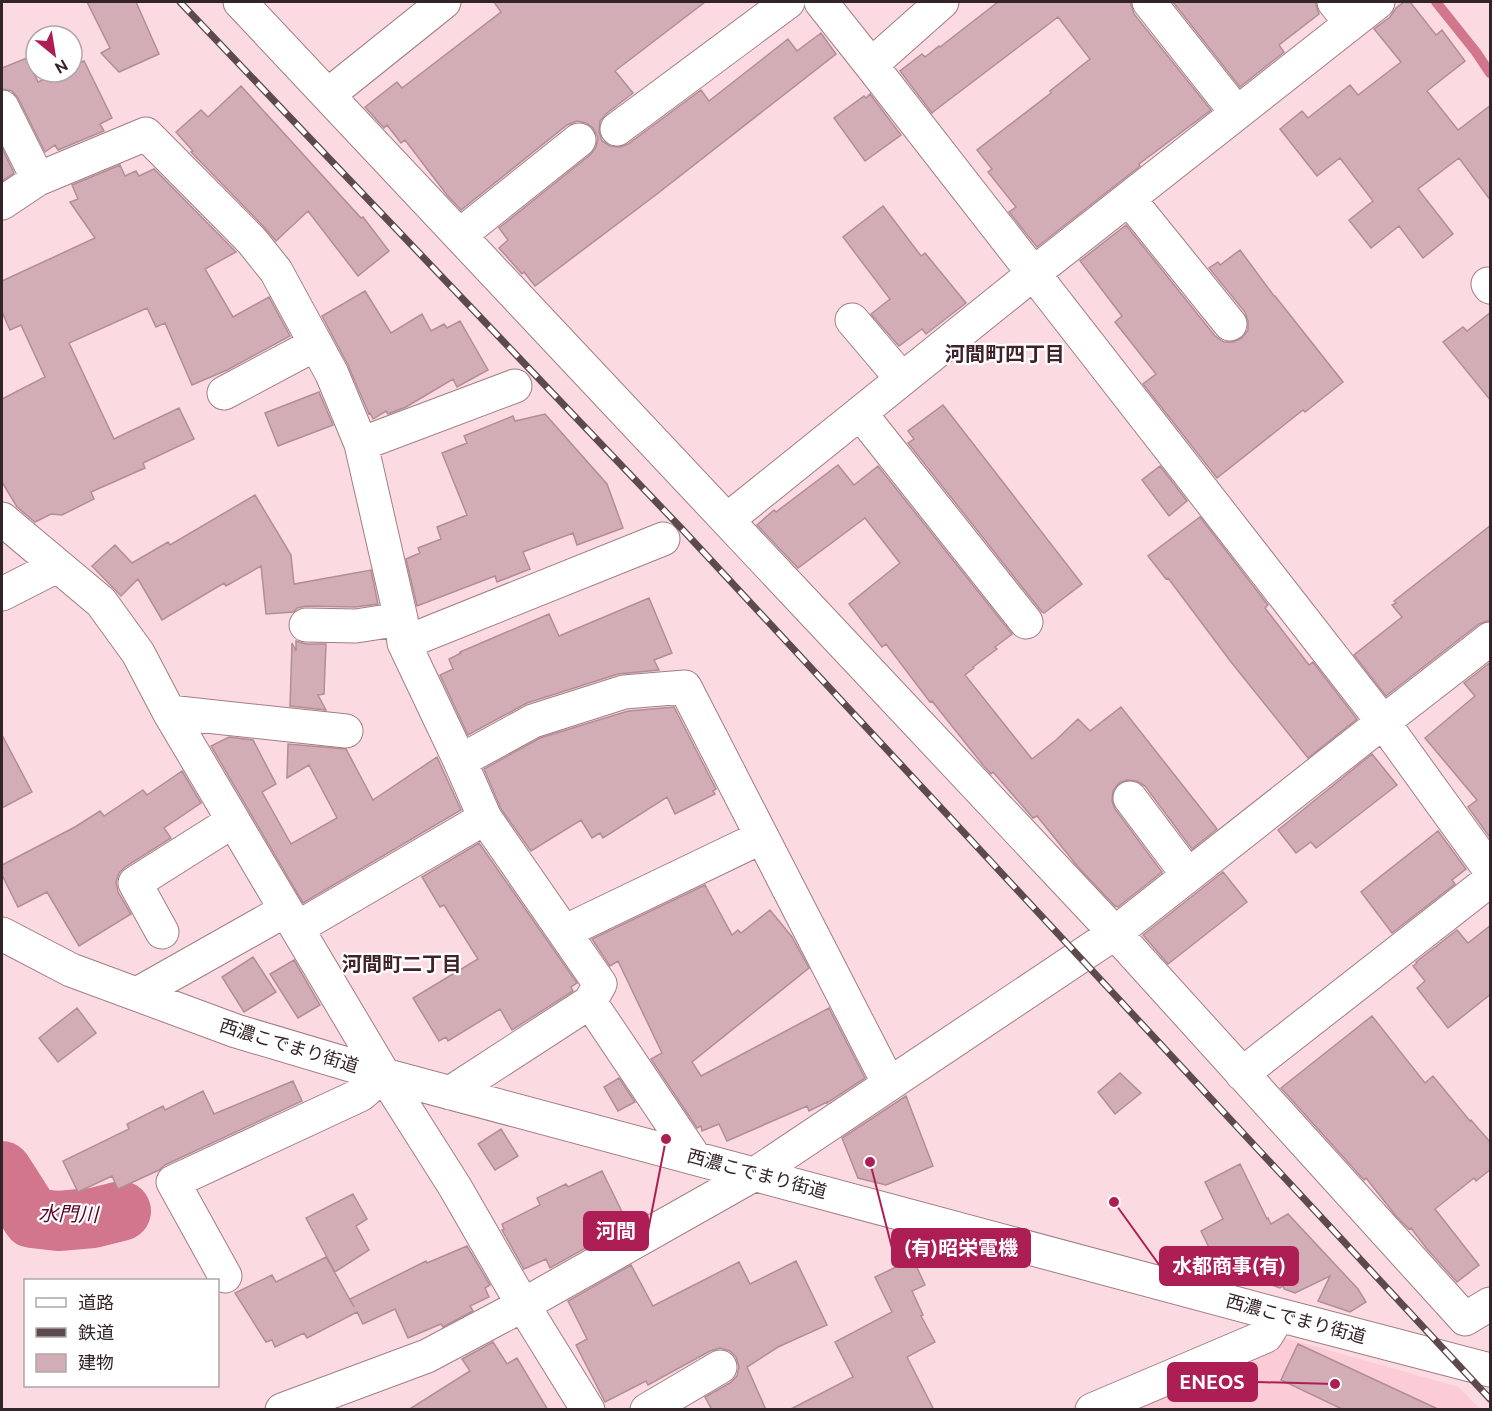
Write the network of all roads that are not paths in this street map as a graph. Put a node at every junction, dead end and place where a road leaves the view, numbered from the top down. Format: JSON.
{"nodes":[{"id":1,"x":240,"y":2,"type":"edge"},
{"id":2,"x":444,"y":2,"type":"edge"},
{"id":3,"x":788,"y":2,"type":"edge"},
{"id":4,"x":821,"y":2,"type":"edge"},
{"id":5,"x":942,"y":2,"type":"edge"},
{"id":6,"x":1149,"y":2,"type":"edge"},
{"id":7,"x":1378,"y":2,"type":"edge"},
{"id":8,"x":1342,"y":12,"type":"edge"},
{"id":9,"x":871,"y":64,"type":"junction"},
{"id":10,"x":328,"y":95,"type":"junction"},
{"id":11,"x":2,"y":107,"type":"edge"},
{"id":12,"x":1237,"y":113,"type":"junction"},
{"id":13,"x":617,"y":129,"type":"dead end"},
{"id":14,"x":579,"y":140,"type":"dead end"},
{"id":15,"x":38,"y":179,"type":"junction"},
{"id":16,"x":1129,"y":199,"type":"junction"},
{"id":17,"x":2,"y":203,"type":"edge"},
{"id":18,"x":460,"y":235,"type":"junction"},
{"id":19,"x":1034,"y":273,"type":"junction"},
{"id":20,"x":852,"y":320,"type":"dead end"},
{"id":21,"x":1230,"y":324,"type":"dead end"},
{"id":22,"x":316,"y":344,"type":"junction"},
{"id":23,"x":902,"y":379,"type":"junction"},
{"id":24,"x":515,"y":386,"type":"dead end"},
{"id":25,"x":224,"y":393,"type":"dead end"},
{"id":26,"x":860,"y":413,"type":"junction"},
{"id":27,"x":361,"y":444,"type":"junction"},
{"id":28,"x":2,"y":519,"type":"edge"},
{"id":29,"x":727,"y":520,"type":"junction"},
{"id":30,"x":663,"y":539,"type":"dead end"},
{"id":31,"x":57,"y":566,"type":"junction"},
{"id":32,"x":2,"y":594,"type":"edge"},
{"id":33,"x":1026,"y":622,"type":"dead end"},
{"id":34,"x":306,"y":626,"type":"dead end"},
{"id":35,"x":402,"y":631,"type":"junction"},
{"id":36,"x":1491,"y":639,"type":"edge"},
{"id":37,"x":169,"y":712,"type":"junction"},
{"id":38,"x":1383,"y":722,"type":"junction"},
{"id":39,"x":346,"y":731,"type":"dead end"},
{"id":40,"x":460,"y":761,"type":"junction"},
{"id":41,"x":1130,"y":798,"type":"dead end"},
{"id":42,"x":485,"y":818,"type":"junction"},
{"id":43,"x":233,"y":821,"type":"junction"},
{"id":44,"x":762,"y":837,"type":"junction"},
{"id":45,"x":1491,"y":870,"type":"edge"},
{"id":46,"x":1188,"y":875,"type":"junction"},
{"id":47,"x":1491,"y":880,"type":"edge"},
{"id":48,"x":291,"y":919,"type":"junction"},
{"id":49,"x":162,"y":932,"type":"dead end"},
{"id":50,"x":564,"y":932,"type":"junction"},
{"id":51,"x":1115,"y":933,"type":"junction"},
{"id":52,"x":2,"y":934,"type":"edge"},
{"id":53,"x":137,"y":994,"type":"junction"},
{"id":54,"x":590,"y":1002,"type":"junction"},
{"id":55,"x":1242,"y":1074,"type":"junction"},
{"id":56,"x":384,"y":1075,"type":"junction"},
{"id":57,"x":889,"y":1084,"type":"junction"},
{"id":58,"x":450,"y":1093,"type":"junction"},
{"id":59,"x":695,"y":1158,"type":"junction"},
{"id":60,"x":755,"y":1174,"type":"junction"},
{"id":61,"x":225,"y":1276,"type":"dead end"},
{"id":62,"x":1491,"y":1304,"type":"edge"},
{"id":63,"x":523,"y":1305,"type":"junction"},
{"id":64,"x":1279,"y":1315,"type":"junction"},
{"id":65,"x":720,"y":1367,"type":"dead end"},
{"id":66,"x":1491,"y":1370,"type":"edge"},
{"id":67,"x":282,"y":1410,"type":"edge"},
{"id":68,"x":588,"y":1410,"type":"edge"},
{"id":69,"x":647,"y":1410,"type":"edge"},
{"id":70,"x":1092,"y":1410,"type":"edge"}],
"edges":[{"from":1,"to":10,"type":"street"},
{"from":2,"to":10,"type":"street"},
{"from":3,"to":13,"type":"street"},
{"from":4,"to":9,"type":"street"},
{"from":5,"to":9,"type":"street"},
{"from":6,"to":12,"type":"street"},
{"from":7,"to":8,"type":"street"},
{"from":8,"to":12,"type":"street"},
{"from":9,"to":19,"type":"street"},
{"from":10,"to":18,"type":"street"},
{"from":11,"to":15,"type":"street"},
{"from":12,"to":16,"type":"street"},
{"from":14,"to":18,"type":"street"},
{"from":15,"to":17,"type":"street"},
{"from":15,"to":22,"type":"street"},
{"from":16,"to":19,"type":"street"},
{"from":16,"to":21,"type":"street"},
{"from":18,"to":29,"type":"street"},
{"from":19,"to":23,"type":"street"},
{"from":19,"to":38,"type":"street"},
{"from":20,"to":23,"type":"street"},
{"from":22,"to":25,"type":"street"},
{"from":22,"to":27,"type":"street"},
{"from":23,"to":26,"type":"street"},
{"from":24,"to":27,"type":"street"},
{"from":26,"to":29,"type":"street"},
{"from":26,"to":33,"type":"street"},
{"from":27,"to":35,"type":"street"},
{"from":28,"to":31,"type":"street"},
{"from":29,"to":51,"type":"street"},
{"from":30,"to":35,"type":"street"},
{"from":31,"to":32,"type":"street"},
{"from":31,"to":37,"type":"street"},
{"from":34,"to":35,"type":"street"},
{"from":35,"to":40,"type":"street"},
{"from":36,"to":38,"type":"street"},
{"from":37,"to":39,"type":"street"},
{"from":37,"to":43,"type":"street"},
{"from":38,"to":45,"type":"street"},
{"from":38,"to":46,"type":"street"},
{"from":40,"to":42,"type":"street"},
{"from":40,"to":44,"type":"street"},
{"from":41,"to":46,"type":"street"},
{"from":42,"to":48,"type":"street"},
{"from":42,"to":50,"type":"street"},
{"from":43,"to":48,"type":"street"},
{"from":43,"to":49,"type":"street"},
{"from":44,"to":50,"type":"street"},
{"from":44,"to":57,"type":"street"},
{"from":46,"to":51,"type":"street"},
{"from":47,"to":55,"type":"street"},
{"from":48,"to":53,"type":"street"},
{"from":48,"to":56,"type":"street"},
{"from":50,"to":54,"type":"street"},
{"from":51,"to":55,"type":"street"},
{"from":51,"to":57,"type":"street"},
{"from":52,"to":53,"type":"street","name":"西濃こでまり街道"},
{"from":53,"to":56,"type":"street","name":"西濃こでまり街道"},
{"from":54,"to":58,"type":"street"},
{"from":54,"to":59,"type":"street"},
{"from":55,"to":62,"type":"street"},
{"from":56,"to":58,"type":"street","name":"西濃こでまり街道"},
{"from":56,"to":61,"type":"street"},
{"from":56,"to":63,"type":"street"},
{"from":57,"to":60,"type":"street"},
{"from":58,"to":59,"type":"street","name":"西濃こでまり街道"},
{"from":59,"to":60,"type":"street","name":"西濃こでまり街道"},
{"from":60,"to":63,"type":"street"},
{"from":60,"to":64,"type":"street","name":"西濃こでまり街道"},
{"from":63,"to":67,"type":"street"},
{"from":63,"to":68,"type":"street"},
{"from":64,"to":66,"type":"street","name":"西濃こでまり街道"},
{"from":64,"to":70,"type":"street"},
{"from":65,"to":69,"type":"street"}]}
